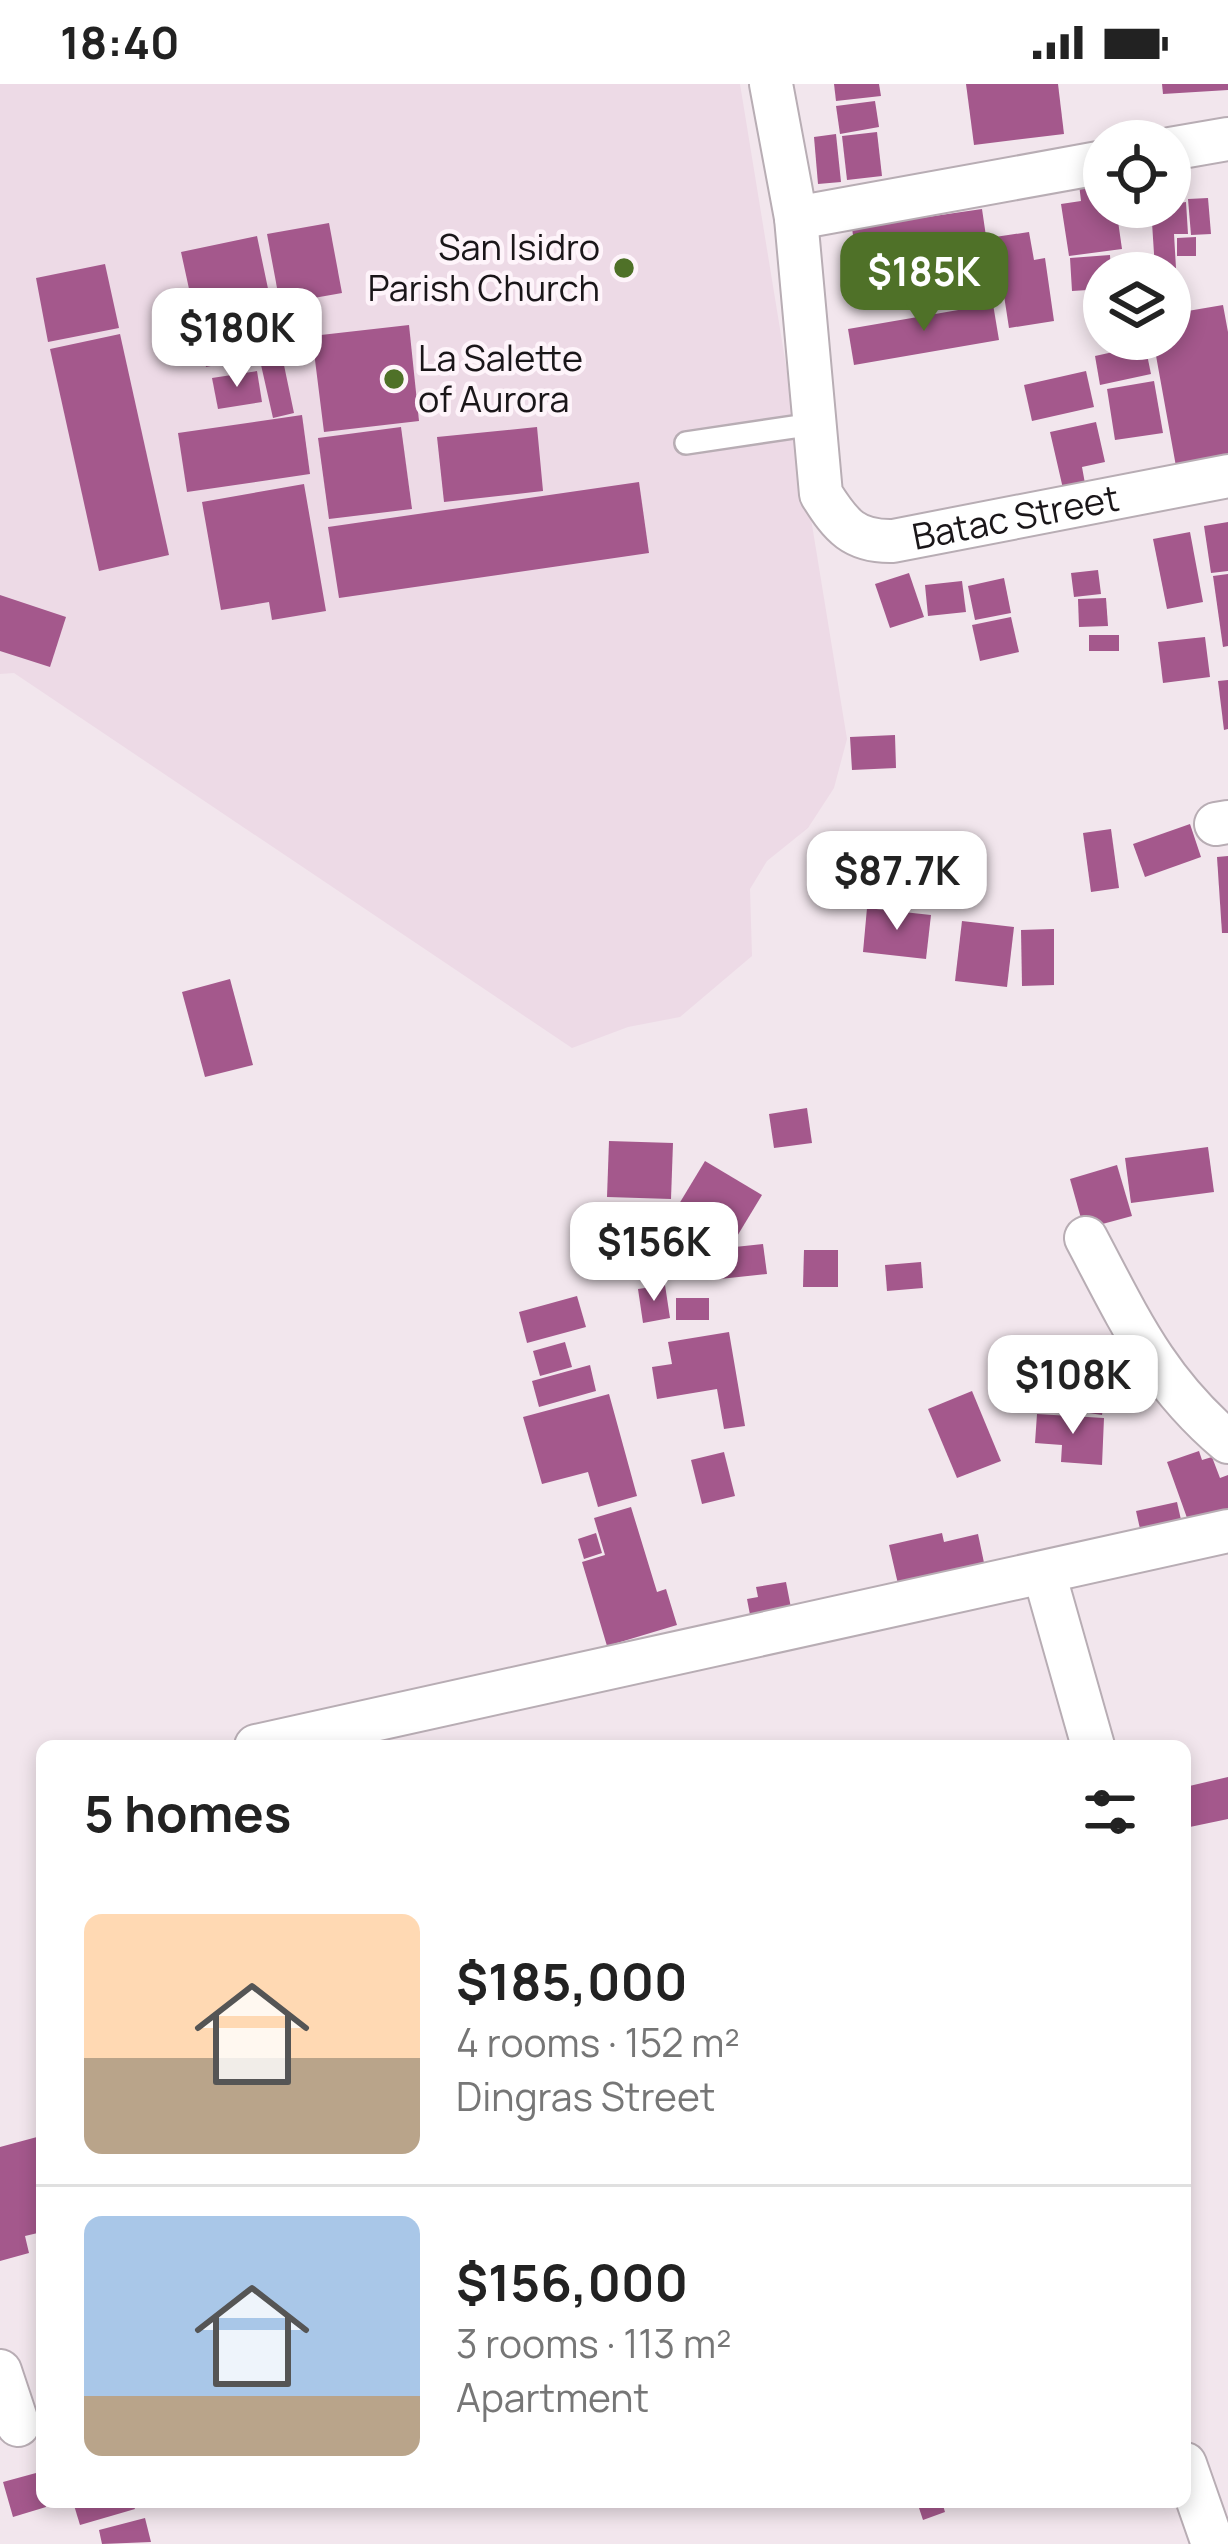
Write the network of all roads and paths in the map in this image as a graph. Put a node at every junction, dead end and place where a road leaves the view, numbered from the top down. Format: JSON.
{"nodes":[{"id":1,"x":771,"y":84,"type":"edge"},
{"id":2,"x":1228,"y":139,"type":"edge"},
{"id":3,"x":1191,"y":145,"type":"edge"},
{"id":4,"x":1083,"y":166,"type":"edge"},
{"id":5,"x":796,"y":218,"type":"junction"},
{"id":6,"x":814,"y":424,"type":"junction"},
{"id":7,"x":686,"y":443,"type":"dead end"},
{"id":8,"x":1228,"y":476,"type":"edge"},
{"id":9,"x":1086,"y":1238,"type":"dead end"},
{"id":10,"x":1228,"y":1442,"type":"edge"},
{"id":11,"x":1228,"y":1532,"type":"edge"},
{"id":12,"x":1044,"y":1574,"type":"junction"},
{"id":13,"x":283,"y":1740,"type":"edge"},
{"id":14,"x":1091,"y":1740,"type":"edge"},
{"id":15,"x":0,"y":2371,"type":"edge"},
{"id":16,"x":20,"y":2424,"type":"edge"},
{"id":17,"x":1191,"y":2481,"type":"edge"},
{"id":18,"x":1213,"y":2544,"type":"edge"}],
"edges":[{"from":1,"to":5,"type":"street"},
{"from":2,"to":3,"type":"street"},
{"from":4,"to":5,"type":"street"},
{"from":5,"to":6,"type":"street"},
{"from":6,"to":7,"type":"lane"},
{"from":6,"to":8,"type":"street","name":"Batac Street"},
{"from":9,"to":10,"type":"street"},
{"from":11,"to":12,"type":"street"},
{"from":12,"to":13,"type":"street"},
{"from":12,"to":14,"type":"street"},
{"from":15,"to":16,"type":"street"},
{"from":17,"to":18,"type":"street"}]}
